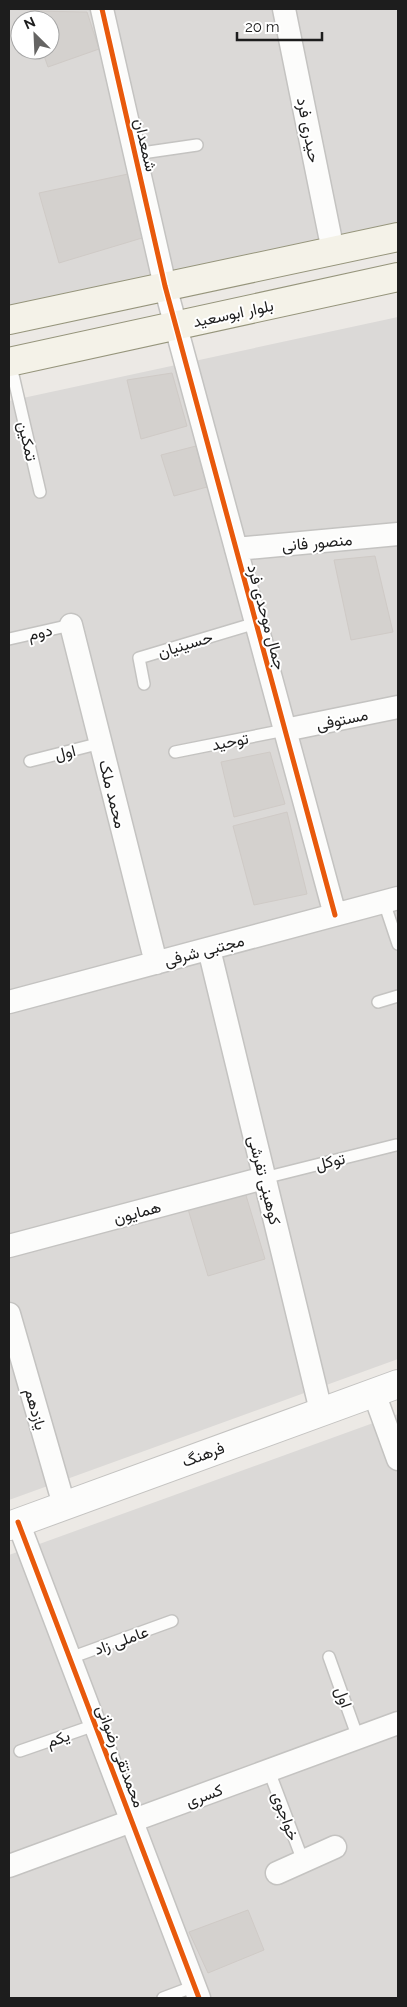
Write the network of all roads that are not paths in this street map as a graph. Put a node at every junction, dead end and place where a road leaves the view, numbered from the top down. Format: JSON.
{"nodes":[{"id":1,"x":102,"y":9,"type":"edge"},
{"id":2,"x":284,"y":9,"type":"edge"},
{"id":3,"x":197,"y":145,"type":"dead end"},
{"id":4,"x":135,"y":154,"type":"junction"},
{"id":5,"x":398,"y":236,"type":"edge"},
{"id":6,"x":333,"y":251,"type":"junction"},
{"id":7,"x":394,"y":283,"type":"edge"},
{"id":8,"x":165,"y":286,"type":"junction"},
{"id":9,"x":9,"y":320,"type":"edge"},
{"id":10,"x":176,"y":326,"type":"junction"},
{"id":11,"x":10,"y":362,"type":"edge"},
{"id":12,"x":40,"y":492,"type":"dead end"},
{"id":13,"x":398,"y":534,"type":"edge"},
{"id":14,"x":236,"y":549,"type":"junction"},
{"id":15,"x":256,"y":623,"type":"junction"},
{"id":16,"x":71,"y":625,"type":"joint"},
{"id":17,"x":9,"y":639,"type":"edge"},
{"id":18,"x":144,"y":684,"type":"dead end"},
{"id":19,"x":398,"y":707,"type":"edge"},
{"id":20,"x":285,"y":730,"type":"junction"},
{"id":21,"x":101,"y":743,"type":"junction"},
{"id":22,"x":175,"y":752,"type":"dead end"},
{"id":23,"x":30,"y":761,"type":"dead end"},
{"id":24,"x":391,"y":900,"type":"edge"},
{"id":25,"x":335,"y":915,"type":"junction"},
{"id":26,"x":398,"y":944,"type":"edge"},
{"id":27,"x":209,"y":949,"type":"junction"},
{"id":28,"x":156,"y":962,"type":"junction"},
{"id":29,"x":398,"y":996,"type":"edge"},
{"id":30,"x":9,"y":1002,"type":"edge"},
{"id":31,"x":378,"y":1002,"type":"dead end"},
{"id":32,"x":396,"y":1144,"type":"dead end"},
{"id":33,"x":264,"y":1178,"type":"junction"},
{"id":34,"x":9,"y":1246,"type":"edge"},
{"id":35,"x":9,"y":1314,"type":"edge"},
{"id":36,"x":386,"y":1388,"type":"edge"},
{"id":37,"x":321,"y":1411,"type":"junction"},
{"id":38,"x":398,"y":1459,"type":"edge"},
{"id":39,"x":64,"y":1505,"type":"junction"},
{"id":40,"x":14,"y":1524,"type":"edge"},
{"id":41,"x":172,"y":1621,"type":"dead end"},
{"id":42,"x":329,"y":1657,"type":"dead end"},
{"id":43,"x":70,"y":1658,"type":"junction"},
{"id":44,"x":398,"y":1723,"type":"edge"},
{"id":45,"x":95,"y":1725,"type":"junction"},
{"id":46,"x":358,"y":1738,"type":"junction"},
{"id":47,"x":20,"y":1751,"type":"dead end"},
{"id":48,"x":270,"y":1771,"type":"junction"},
{"id":49,"x":132,"y":1821,"type":"junction"},
{"id":50,"x":335,"y":1847,"type":"dead end"},
{"id":51,"x":303,"y":1861,"type":"junction"},
{"id":52,"x":9,"y":1866,"type":"edge"},
{"id":53,"x":277,"y":1873,"type":"dead end"},
{"id":54,"x":197,"y":1992,"type":"edge"},
{"id":55,"x":163,"y":1998,"type":"edge"}],
"edges":[{"from":1,"to":4,"type":"street","name":"شمعدان"},
{"from":2,"to":6,"type":"street","name":"حیدری فرد"},
{"from":3,"to":4,"type":"lane"},
{"from":4,"to":8,"type":"street","name":"شمعدان"},
{"from":5,"to":6,"type":"main road"},
{"from":6,"to":8,"type":"main road"},
{"from":7,"to":10,"type":"main road","name":"بلوار ابوسعید"},
{"from":8,"to":9,"type":"main road"},
{"from":8,"to":10,"type":"street","name":"شمعدان"},
{"from":10,"to":11,"type":"main road","name":"بلوار ابوسعید"},
{"from":10,"to":14,"type":"street","name":"جمال موحدی فرد"},
{"from":11,"to":12,"type":"lane","name":"تمکین"},
{"from":13,"to":14,"type":"street","name":"منصور فانی"},
{"from":14,"to":15,"type":"street","name":"جمال موحدی فرد"},
{"from":15,"to":18,"type":"lane","name":"حسینیان"},
{"from":15,"to":20,"type":"street","name":"جمال موحدی فرد"},
{"from":16,"to":17,"type":"lane","name":"دوم"},
{"from":16,"to":21,"type":"street","name":"محمد ملک"},
{"from":19,"to":20,"type":"street","name":"مستوفی"},
{"from":20,"to":22,"type":"lane","name":"توحید"},
{"from":20,"to":25,"type":"street","name":"جمال موحدی فرد"},
{"from":21,"to":23,"type":"lane","name":"اول"},
{"from":21,"to":28,"type":"street","name":"محمد ملک"},
{"from":24,"to":25,"type":"street","name":"مجتبی شرفی"},
{"from":24,"to":26,"type":"lane"},
{"from":25,"to":27,"type":"street","name":"مجتبی شرفی"},
{"from":27,"to":28,"type":"street","name":"مجتبی شرفی"},
{"from":27,"to":33,"type":"street","name":"کوهینی تفرشی"},
{"from":28,"to":30,"type":"street","name":"مجتبی شرفی"},
{"from":29,"to":31,"type":"lane"},
{"from":32,"to":33,"type":"lane","name":"توکل"},
{"from":33,"to":34,"type":"street","name":"همایون"},
{"from":33,"to":37,"type":"street","name":"کوهینی تفرشی"},
{"from":35,"to":39,"type":"street","name":"یازدهم"},
{"from":36,"to":37,"type":"street","name":"فرهنگ"},
{"from":36,"to":38,"type":"street"},
{"from":37,"to":39,"type":"street","name":"فرهنگ"},
{"from":39,"to":40,"type":"street","name":"فرهنگ"},
{"from":40,"to":43,"type":"street","name":"محمدتقی رضوانی"},
{"from":41,"to":43,"type":"lane","name":"عاملی زاد"},
{"from":42,"to":46,"type":"lane","name":"اول"},
{"from":43,"to":45,"type":"street","name":"محمدتقی رضوانی"},
{"from":44,"to":46,"type":"street","name":"کسری"},
{"from":45,"to":47,"type":"lane","name":"یکم"},
{"from":45,"to":49,"type":"street","name":"محمدتقی رضوانی"},
{"from":46,"to":48,"type":"street","name":"کسری"},
{"from":48,"to":49,"type":"street","name":"کسری"},
{"from":48,"to":51,"type":"lane","name":"خواجوی"},
{"from":49,"to":52,"type":"street","name":"کسری"},
{"from":49,"to":54,"type":"street","name":"محمدتقی رضوانی"},
{"from":50,"to":51,"type":"street","name":"خواجوی"},
{"from":51,"to":53,"type":"street","name":"خواجوی"},
{"from":54,"to":55,"type":"lane"}]}
